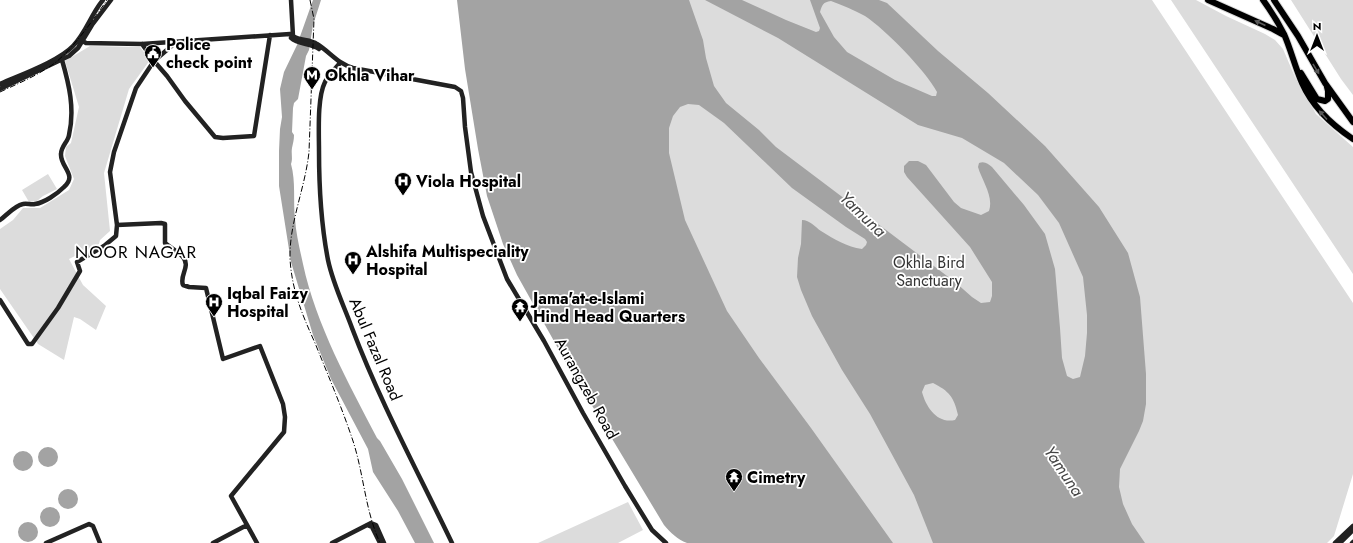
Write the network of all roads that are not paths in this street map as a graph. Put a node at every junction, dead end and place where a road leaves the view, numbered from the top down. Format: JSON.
{"nodes":[{"id":1,"x":103,"y":0,"type":"edge"},
{"id":2,"x":111,"y":0,"type":"edge"},
{"id":3,"x":290,"y":0,"type":"edge"},
{"id":4,"x":1208,"y":0,"type":"edge"},
{"id":5,"x":1263,"y":0,"type":"edge"},
{"id":6,"x":1274,"y":0,"type":"edge"},
{"id":7,"x":290,"y":34,"type":"junction"},
{"id":8,"x":270,"y":35,"type":"junction"},
{"id":9,"x":1284,"y":35,"type":"junction"},
{"id":10,"x":80,"y":40,"type":"junction"},
{"id":11,"x":296,"y":40,"type":"junction"},
{"id":12,"x":175,"y":43,"type":"junction"},
{"id":13,"x":142,"y":44,"type":"junction"},
{"id":14,"x":62,"y":60,"type":"junction"},
{"id":15,"x":154,"y":61,"type":"junction"},
{"id":16,"x":339,"y":64,"type":"junction"},
{"id":17,"x":1296,"y":66,"type":"junction"},
{"id":18,"x":1325,"y":83,"type":"junction"},
{"id":19,"x":0,"y":84,"type":"edge"},
{"id":20,"x":0,"y":89,"type":"edge"},
{"id":21,"x":1353,"y":122,"type":"edge"},
{"id":22,"x":466,"y":123,"type":"junction"},
{"id":23,"x":1353,"y":140,"type":"edge"},
{"id":24,"x":0,"y":220,"type":"edge"},
{"id":25,"x":117,"y":226,"type":"junction"},
{"id":26,"x":0,"y":300,"type":"edge"},
{"id":27,"x":247,"y":525,"type":"junction"},
{"id":28,"x":374,"y":526,"type":"junction"},
{"id":29,"x":1353,"y":526,"type":"edge"},
{"id":30,"x":1353,"y":530,"type":"edge"},
{"id":31,"x":46,"y":543,"type":"edge"},
{"id":32,"x":100,"y":543,"type":"edge"},
{"id":33,"x":213,"y":543,"type":"edge"},
{"id":34,"x":257,"y":543,"type":"edge"},
{"id":35,"x":332,"y":543,"type":"edge"},
{"id":36,"x":380,"y":543,"type":"edge"},
{"id":37,"x":384,"y":543,"type":"edge"},
{"id":38,"x":452,"y":543,"type":"edge"},
{"id":39,"x":666,"y":543,"type":"edge"},
{"id":40,"x":669,"y":543,"type":"edge"},
{"id":41,"x":1335,"y":543,"type":"edge"},
{"id":42,"x":1340,"y":543,"type":"edge"}],
"edges":[{"from":1,"to":10,"type":"street"},
{"from":2,"to":10,"type":"street"},
{"from":3,"to":7,"type":"street"},
{"from":3,"to":11,"type":"street"},
{"from":9,"to":4,"type":"highway","one_way":true},
{"from":5,"to":9,"type":"highway"},
{"from":6,"to":18,"type":"highway","one_way":true},
{"from":7,"to":8,"type":"street"},
{"from":7,"to":11,"type":"street"},
{"from":8,"to":12,"type":"street"},
{"from":8,"to":15,"type":"street"},
{"from":9,"to":17,"type":"highway"},
{"from":10,"to":13,"type":"street"},
{"from":10,"to":14,"type":"street"},
{"from":10,"to":19,"type":"street"},
{"from":11,"to":16,"type":"street"},
{"from":12,"to":13,"type":"street"},
{"from":12,"to":15,"type":"street"},
{"from":13,"to":15,"type":"street"},
{"from":14,"to":20,"type":"street"},
{"from":14,"to":24,"type":"street"},
{"from":15,"to":25,"type":"street"},
{"from":16,"to":22,"type":"street","name":"Aurangzeb Road"},
{"from":16,"to":38,"type":"street","name":"Abul Fazal Road"},
{"from":17,"to":18,"type":"highway"},
{"from":23,"to":17,"type":"highway","one_way":true},
{"from":18,"to":21,"type":"highway"},
{"from":22,"to":39,"type":"street","name":"Aurangzeb Road"},
{"from":22,"to":40,"type":"street","name":"Aurangzeb Road"},
{"from":25,"to":26,"type":"street"},
{"from":25,"to":27,"type":"street"},
{"from":27,"to":33,"type":"street"},
{"from":27,"to":34,"type":"street"},
{"from":28,"to":35,"type":"street"},
{"from":28,"to":36,"type":"street"},
{"from":28,"to":37,"type":"street"},
{"from":29,"to":41,"type":"street"},
{"from":30,"to":42,"type":"street"},
{"from":31,"to":32,"type":"street"}]}
